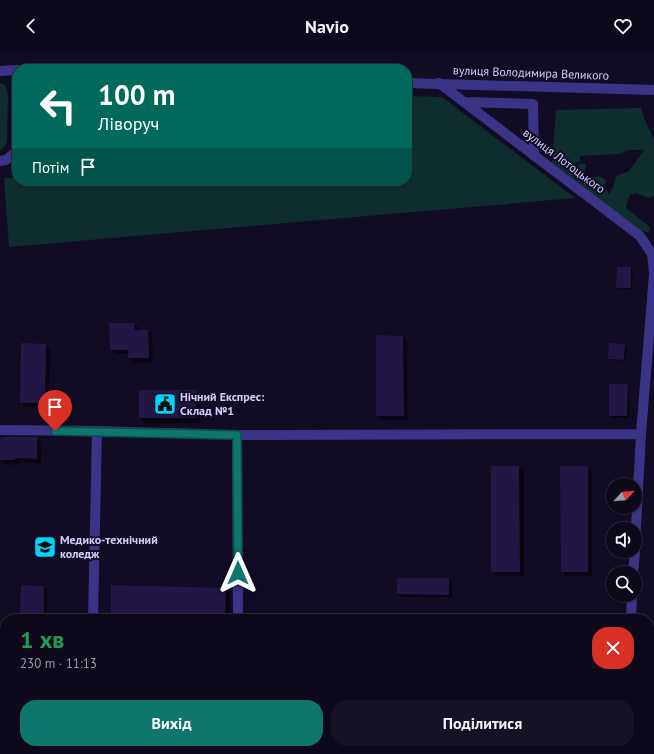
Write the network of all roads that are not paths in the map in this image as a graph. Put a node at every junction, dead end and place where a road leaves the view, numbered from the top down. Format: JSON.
{"nodes":[{"id":1,"x":0,"y":70,"type":"edge"},
{"id":2,"x":12,"y":71,"type":"edge"},
{"id":3,"x":412,"y":83,"type":"edge"},
{"id":4,"x":439,"y":83,"type":"junction"},
{"id":5,"x":654,"y":90,"type":"edge"},
{"id":6,"x":464,"y":102,"type":"junction"},
{"id":7,"x":12,"y":154,"type":"edge"},
{"id":8,"x":534,"y":156,"type":"junction"},
{"id":9,"x":3,"y":160,"type":"edge"},
{"id":10,"x":654,"y":273,"type":"edge"},
{"id":11,"x":0,"y":430,"type":"edge"},
{"id":12,"x":97,"y":431,"type":"junction"},
{"id":13,"x":641,"y":434,"type":"junction"},
{"id":14,"x":237,"y":435,"type":"junction"},
{"id":15,"x":636,"y":522,"type":"edge"},
{"id":16,"x":632,"y":602,"type":"edge"},
{"id":17,"x":94,"y":614,"type":"edge"},
{"id":18,"x":238,"y":614,"type":"edge"},
{"id":19,"x":631,"y":614,"type":"edge"}],
"edges":[{"from":1,"to":2,"type":"street"},
{"from":3,"to":4,"type":"street","name":"вулиця Володимира Великого"},
{"from":4,"to":5,"type":"street","name":"вулиця Володимира Великого"},
{"from":4,"to":6,"type":"street","name":"вулиця Лотоцького"},
{"from":6,"to":8,"type":"street","name":"вулиця Лотоцького"},
{"from":6,"to":8,"type":"street"},
{"from":7,"to":9,"type":"street"},
{"from":8,"to":10,"type":"street","name":"вулиця Лотоцького"},
{"from":10,"to":13,"type":"street","name":"вулиця Лотоцького"},
{"from":11,"to":12,"type":"street"},
{"from":12,"to":14,"type":"street"},
{"from":12,"to":17,"type":"street"},
{"from":13,"to":14,"type":"street"},
{"from":13,"to":15,"type":"street","name":"вулиця Лотоцького"},
{"from":14,"to":18,"type":"street"},
{"from":16,"to":19,"type":"street"}]}
